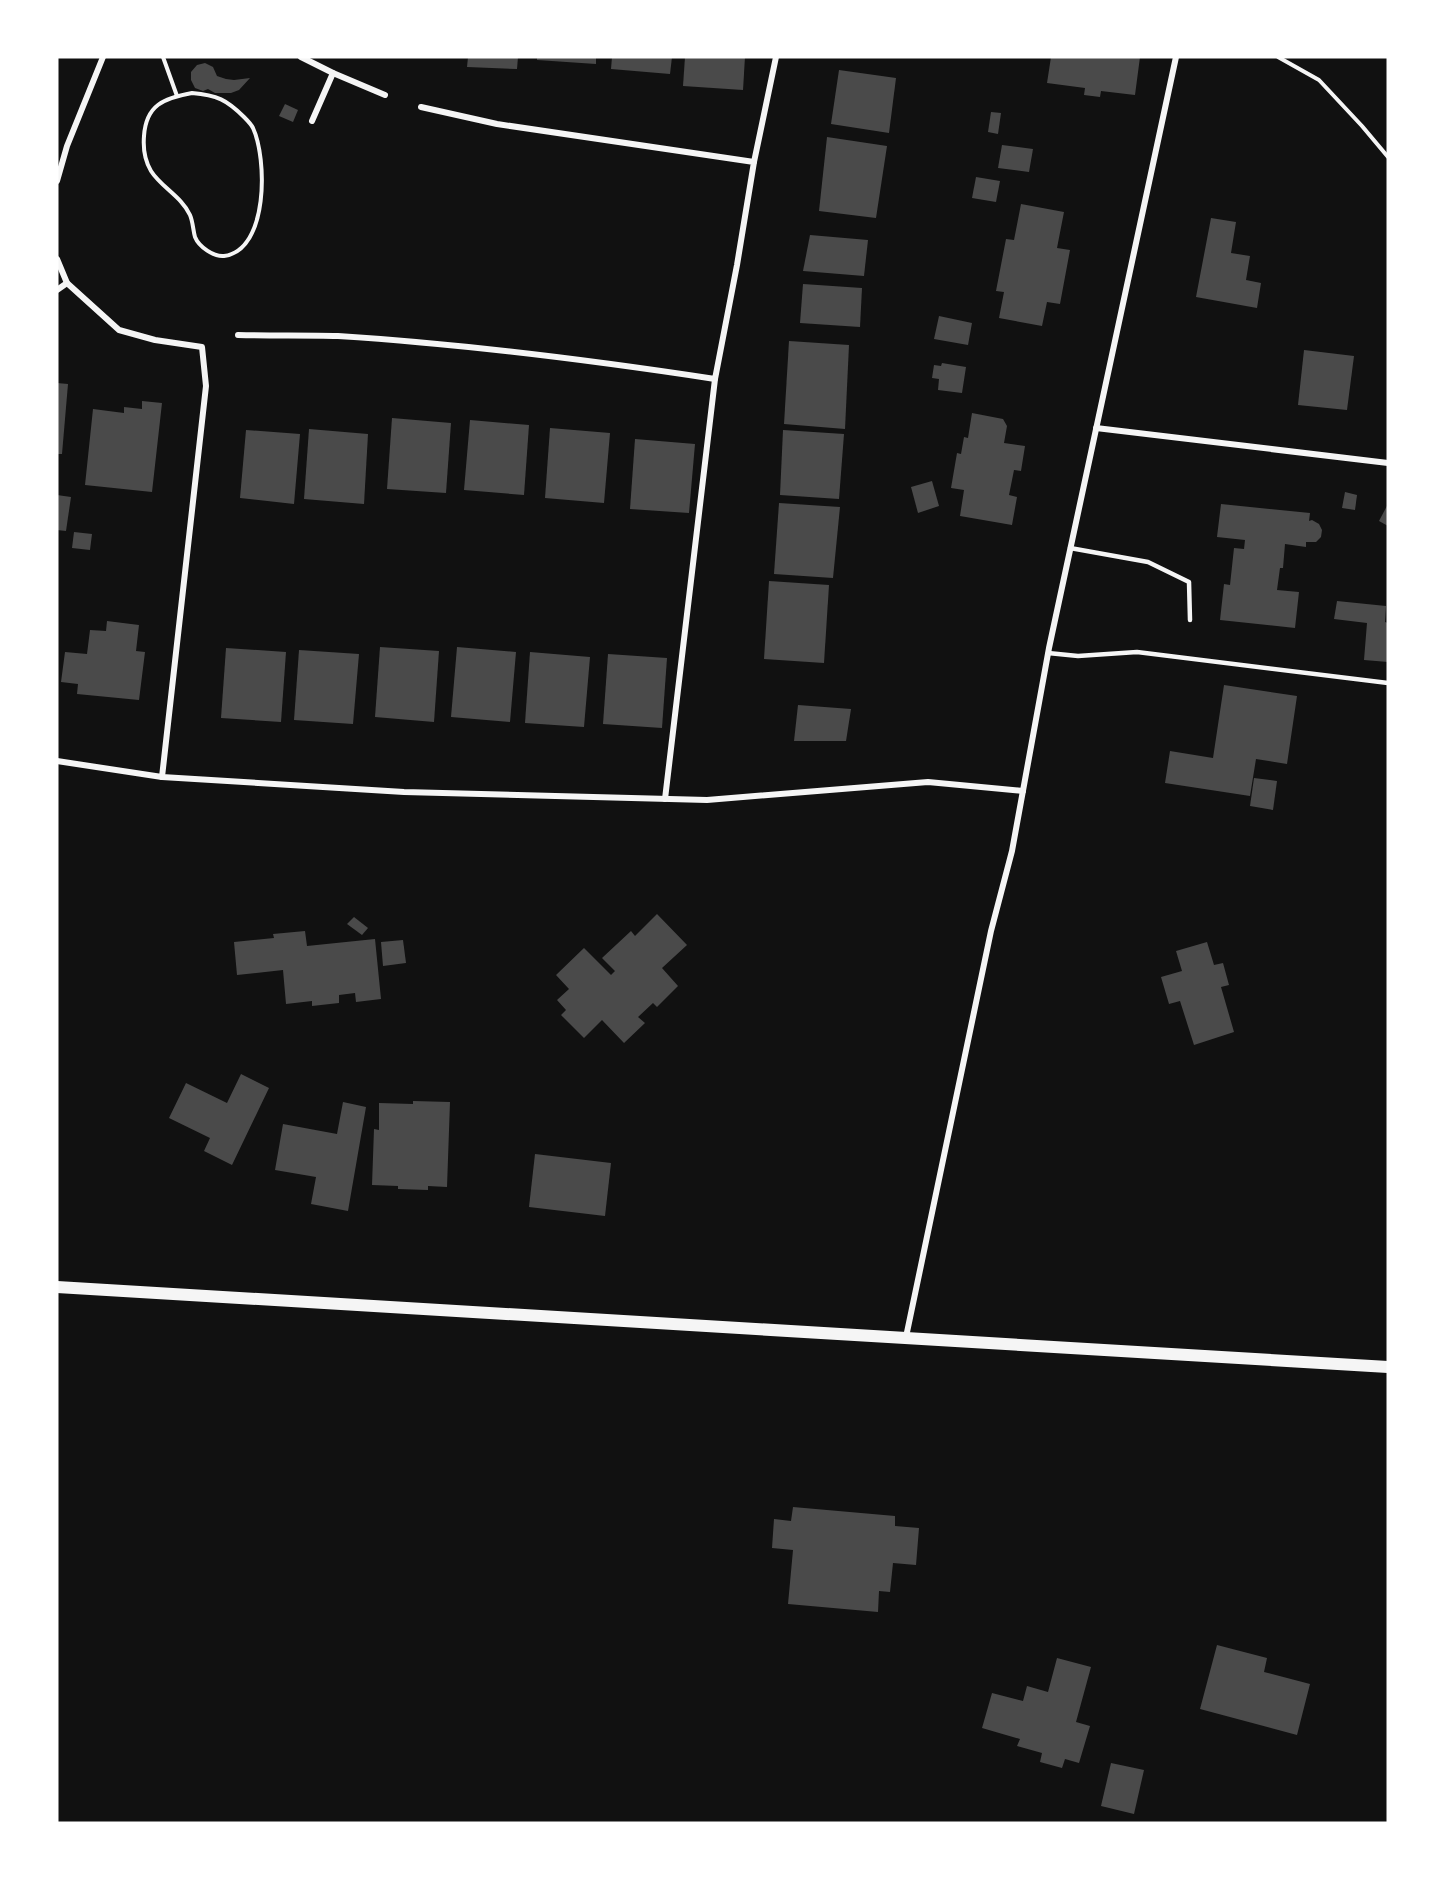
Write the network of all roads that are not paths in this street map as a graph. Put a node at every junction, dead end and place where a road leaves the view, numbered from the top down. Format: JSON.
{"nodes":[{"id":1,"x":104,"y":57,"type":"edge"},
{"id":2,"x":301,"y":57,"type":"edge"},
{"id":3,"x":776,"y":57,"type":"edge"},
{"id":4,"x":1176,"y":57,"type":"edge"},
{"id":5,"x":333,"y":73,"type":"junction"},
{"id":6,"x":385,"y":94,"type":"dead end"},
{"id":7,"x":421,"y":107,"type":"dead end"},
{"id":8,"x":312,"y":121,"type":"dead end"},
{"id":9,"x":754,"y":162,"type":"junction"},
{"id":10,"x":57,"y":181,"type":"edge"},
{"id":11,"x":57,"y":259,"type":"edge"},
{"id":12,"x":67,"y":283,"type":"junction"},
{"id":13,"x":57,"y":290,"type":"edge"},
{"id":14,"x":238,"y":335,"type":"dead end"},
{"id":15,"x":715,"y":379,"type":"junction"},
{"id":16,"x":1096,"y":428,"type":"junction"},
{"id":17,"x":1388,"y":463,"type":"edge"},
{"id":18,"x":1070,"y":548,"type":"junction"},
{"id":19,"x":1191,"y":620,"type":"dead end"},
{"id":20,"x":1048,"y":654,"type":"junction"},
{"id":21,"x":1388,"y":683,"type":"edge"},
{"id":22,"x":57,"y":761,"type":"edge"},
{"id":23,"x":162,"y":777,"type":"junction"},
{"id":24,"x":1023,"y":791,"type":"junction"},
{"id":25,"x":665,"y":799,"type":"junction"},
{"id":26,"x":57,"y":1287,"type":"edge"},
{"id":27,"x":906,"y":1338,"type":"junction"},
{"id":28,"x":1388,"y":1368,"type":"edge"}],
"edges":[{"from":1,"to":10,"type":"street"},
{"from":2,"to":5,"type":"street"},
{"from":3,"to":9,"type":"street"},
{"from":4,"to":16,"type":"street"},
{"from":5,"to":6,"type":"street"},
{"from":5,"to":8,"type":"street"},
{"from":7,"to":9,"type":"street"},
{"from":9,"to":15,"type":"street"},
{"from":11,"to":12,"type":"street"},
{"from":12,"to":13,"type":"street"},
{"from":12,"to":23,"type":"street"},
{"from":14,"to":15,"type":"street"},
{"from":15,"to":25,"type":"street"},
{"from":16,"to":17,"type":"street"},
{"from":16,"to":18,"type":"street"},
{"from":18,"to":19,"type":"lane"},
{"from":18,"to":20,"type":"street"},
{"from":20,"to":21,"type":"lane"},
{"from":20,"to":24,"type":"street"},
{"from":22,"to":23,"type":"street"},
{"from":23,"to":25,"type":"street"},
{"from":24,"to":25,"type":"street"},
{"from":24,"to":27,"type":"street"},
{"from":26,"to":27,"type":"main road"},
{"from":27,"to":28,"type":"main road"}]}
